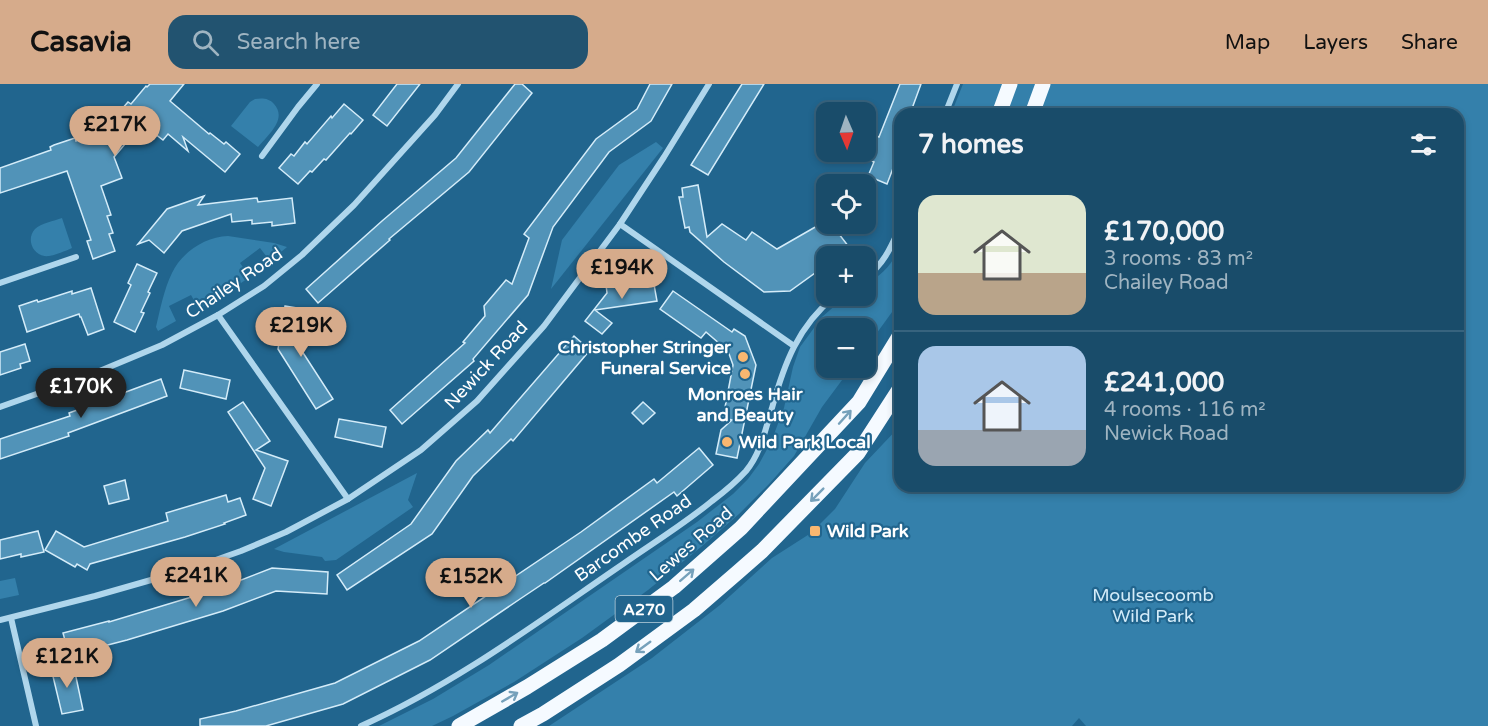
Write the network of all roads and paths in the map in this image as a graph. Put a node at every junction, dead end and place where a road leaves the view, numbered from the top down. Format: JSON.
{"nodes":[{"id":1,"x":317,"y":84,"type":"edge"},
{"id":2,"x":458,"y":84,"type":"edge"},
{"id":3,"x":709,"y":84,"type":"edge"},
{"id":4,"x":957,"y":84,"type":"edge"},
{"id":5,"x":1010,"y":84,"type":"edge"},
{"id":6,"x":1043,"y":84,"type":"edge"},
{"id":7,"x":947,"y":108,"type":"edge"},
{"id":8,"x":1001,"y":108,"type":"edge"},
{"id":9,"x":1034,"y":108,"type":"edge"},
{"id":10,"x":262,"y":156,"type":"dead end"},
{"id":11,"x":620,"y":224,"type":"junction"},
{"id":12,"x":894,"y":239,"type":"edge"},
{"id":13,"x":76,"y":256,"type":"dead end"},
{"id":14,"x":876,"y":269,"type":"edge"},
{"id":15,"x":0,"y":284,"type":"edge"},
{"id":16,"x":824,"y":306,"type":"edge"},
{"id":17,"x":218,"y":315,"type":"junction"},
{"id":18,"x":894,"y":345,"type":"edge"},
{"id":19,"x":794,"y":346,"type":"junction"},
{"id":20,"x":894,"y":397,"type":"edge"},
{"id":21,"x":0,"y":407,"type":"edge"},
{"id":22,"x":348,"y":499,"type":"junction"},
{"id":23,"x":11,"y":618,"type":"junction"},
{"id":24,"x":0,"y":620,"type":"edge"},
{"id":25,"x":36,"y":726,"type":"edge"},
{"id":26,"x":361,"y":726,"type":"edge"},
{"id":27,"x":459,"y":726,"type":"edge"},
{"id":28,"x":521,"y":726,"type":"edge"}],
"edges":[{"from":1,"to":10,"type":"street"},
{"from":2,"to":17,"type":"street","name":"Chailey Road"},
{"from":3,"to":11,"type":"street","name":"Newick Road"},
{"from":4,"to":7,"type":"street"},
{"from":5,"to":8,"type":"main road"},
{"from":6,"to":9,"type":"main road"},
{"from":11,"to":19,"type":"street"},
{"from":11,"to":22,"type":"street","name":"Newick Road"},
{"from":12,"to":14,"type":"street"},
{"from":13,"to":15,"type":"street"},
{"from":16,"to":19,"type":"street","name":"Barcombe Road"},
{"from":17,"to":21,"type":"street","name":"Chailey Road"},
{"from":17,"to":22,"type":"street"},
{"from":27,"to":18,"type":"main road","name":"Lewes Road","number":"A270","one_way":true},
{"from":19,"to":26,"type":"street","name":"Barcombe Road"},
{"from":20,"to":28,"type":"main road","number":"A270","one_way":true},
{"from":22,"to":23,"type":"street","name":"Newick Road"},
{"from":23,"to":24,"type":"street","name":"Newick Road"},
{"from":23,"to":25,"type":"street"}]}
